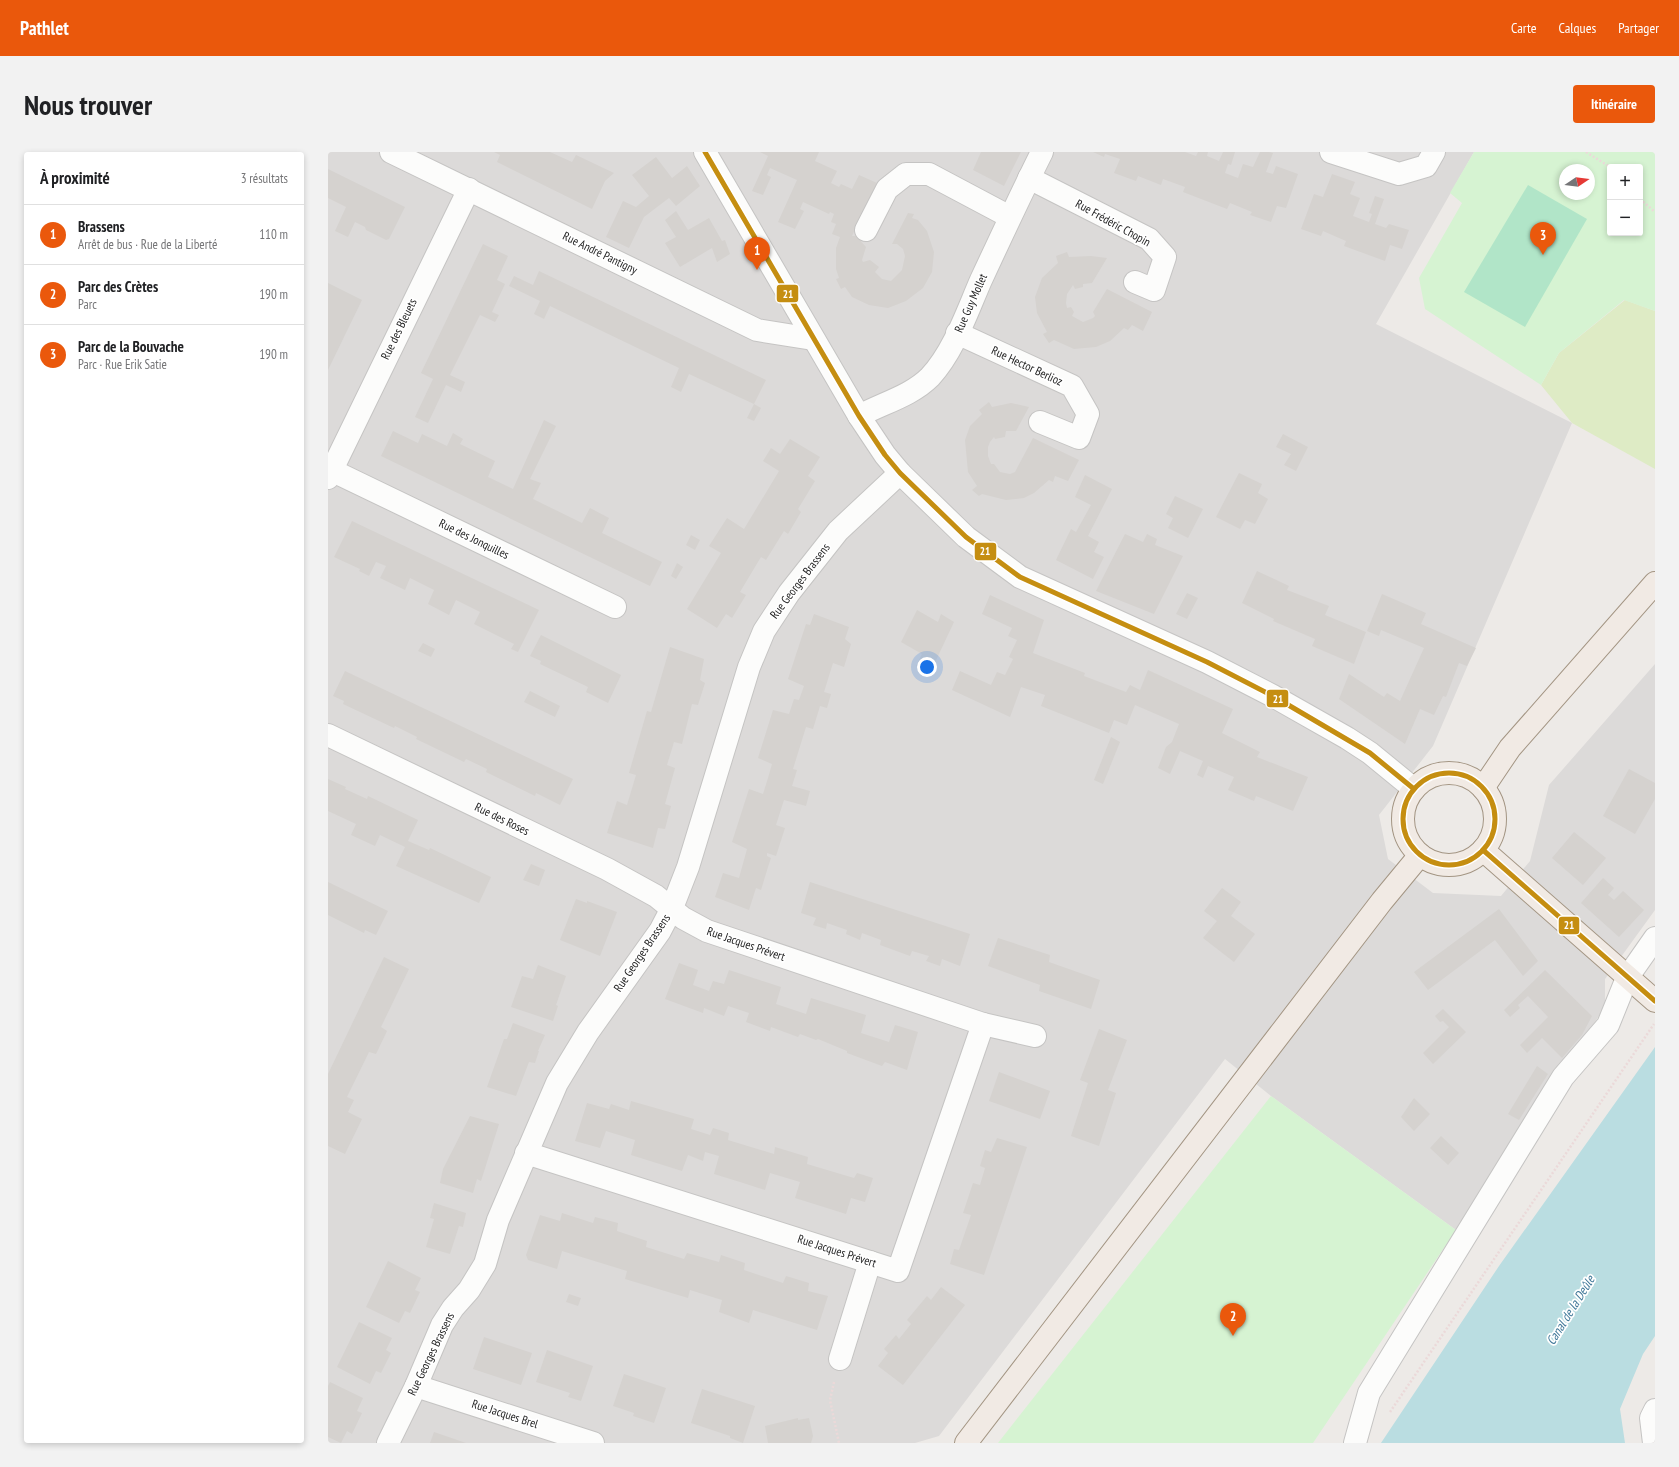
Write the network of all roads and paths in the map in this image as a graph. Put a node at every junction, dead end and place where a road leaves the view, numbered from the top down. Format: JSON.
{"nodes":[{"id":1,"x":391,"y":152,"type":"edge"},
{"id":2,"x":705,"y":152,"type":"edge"},
{"id":3,"x":1042,"y":152,"type":"edge"},
{"id":4,"x":1331,"y":152,"type":"edge"},
{"id":5,"x":1434,"y":152,"type":"edge"},
{"id":6,"x":1586,"y":152,"type":"edge"},
{"id":7,"x":1607,"y":165,"type":"edge"},
{"id":8,"x":1029,"y":178,"type":"junction"},
{"id":9,"x":468,"y":189,"type":"junction"},
{"id":10,"x":1641,"y":200,"type":"edge"},
{"id":11,"x":1655,"y":212,"type":"edge"},
{"id":12,"x":1010,"y":217,"type":"junction"},
{"id":13,"x":866,"y":230,"type":"dead end"},
{"id":14,"x":1135,"y":282,"type":"dead end"},
{"id":15,"x":957,"y":333,"type":"junction"},
{"id":16,"x":813,"y":339,"type":"junction"},
{"id":17,"x":859,"y":416,"type":"junction"},
{"id":18,"x":1040,"y":422,"type":"dead end"},
{"id":19,"x":900,"y":473,"type":"junction"},
{"id":20,"x":330,"y":474,"type":"edge"},
{"id":21,"x":1655,"y":583,"type":"edge"},
{"id":22,"x":615,"y":607,"type":"dead end"},
{"id":23,"x":328,"y":735,"type":"edge"},
{"id":24,"x":1483,"y":788,"type":"junction"},
{"id":25,"x":1414,"y":789,"type":"junction"},
{"id":26,"x":1483,"y":850,"type":"junction"},
{"id":27,"x":1420,"y":855,"type":"junction"},
{"id":28,"x":672,"y":908,"type":"junction"},
{"id":29,"x":1655,"y":938,"type":"edge"},
{"id":30,"x":1627,"y":978,"type":"junction"},
{"id":31,"x":1655,"y":1001,"type":"edge"},
{"id":32,"x":1655,"y":1023,"type":"edge"},
{"id":33,"x":983,"y":1024,"type":"junction"},
{"id":34,"x":1036,"y":1036,"type":"dead end"},
{"id":35,"x":526,"y":1153,"type":"junction"},
{"id":36,"x":870,"y":1262,"type":"junction"},
{"id":37,"x":840,"y":1359,"type":"joint"},
{"id":38,"x":416,"y":1386,"type":"junction"},
{"id":39,"x":1655,"y":1410,"type":"edge"},
{"id":40,"x":1385,"y":1417,"type":"dead end"},
{"id":41,"x":388,"y":1443,"type":"edge"},
{"id":42,"x":593,"y":1443,"type":"edge"},
{"id":43,"x":839,"y":1443,"type":"edge"},
{"id":44,"x":966,"y":1443,"type":"edge"},
{"id":45,"x":1355,"y":1443,"type":"edge"},
{"id":46,"x":1654,"y":1443,"type":"edge"}],
"edges":[{"from":1,"to":9,"type":"street","name":"Rue André Pantigny"},
{"from":2,"to":16,"type":"street"},
{"from":3,"to":8,"type":"street","name":"Rue Guy Mollet"},
{"from":4,"to":5,"type":"street"},
{"from":6,"to":7,"type":"path"},
{"from":8,"to":12,"type":"street","name":"Rue Guy Mollet"},
{"from":8,"to":14,"type":"street","name":"Rue Frédéric Chopin"},
{"from":9,"to":16,"type":"street","name":"Rue André Pantigny"},
{"from":9,"to":20,"type":"street","name":"Rue des Bleuets"},
{"from":10,"to":11,"type":"path"},
{"from":12,"to":13,"type":"street"},
{"from":12,"to":15,"type":"street","name":"Rue Guy Mollet"},
{"from":15,"to":17,"type":"street","name":"Rue Guy Mollet"},
{"from":15,"to":18,"type":"street","name":"Rue Hector Berlioz"},
{"from":16,"to":17,"type":"street"},
{"from":17,"to":19,"type":"street"},
{"from":19,"to":25,"type":"street"},
{"from":19,"to":28,"type":"street","name":"Rue Georges Brassens"},
{"from":20,"to":22,"type":"street","name":"Rue des Jonquilles"},
{"from":21,"to":24,"type":"main road"},
{"from":23,"to":28,"type":"street","name":"Rue des Roses"},
{"from":24,"to":25,"type":"main road"},
{"from":24,"to":26,"type":"main road"},
{"from":25,"to":27,"type":"main road"},
{"from":26,"to":27,"type":"main road"},
{"from":26,"to":30,"type":"main road"},
{"from":27,"to":44,"type":"main road"},
{"from":28,"to":33,"type":"street","name":"Rue Jacques Prévert"},
{"from":28,"to":35,"type":"street","name":"Rue Georges Brassens"},
{"from":29,"to":30,"type":"street"},
{"from":30,"to":31,"type":"main road"},
{"from":30,"to":45,"type":"street"},
{"from":32,"to":40,"type":"path"},
{"from":33,"to":34,"type":"street","name":"Rue Jacques Prévert"},
{"from":33,"to":36,"type":"street","name":"Rue Jacques Prévert"},
{"from":35,"to":36,"type":"street","name":"Rue Jacques Prévert"},
{"from":35,"to":38,"type":"street","name":"Rue Georges Brassens"},
{"from":36,"to":37,"type":"street"},
{"from":37,"to":43,"type":"path"},
{"from":38,"to":41,"type":"street","name":"Rue Georges Brassens"},
{"from":38,"to":42,"type":"street","name":"Rue Jacques Brel"},
{"from":39,"to":46,"type":"street"}]}
